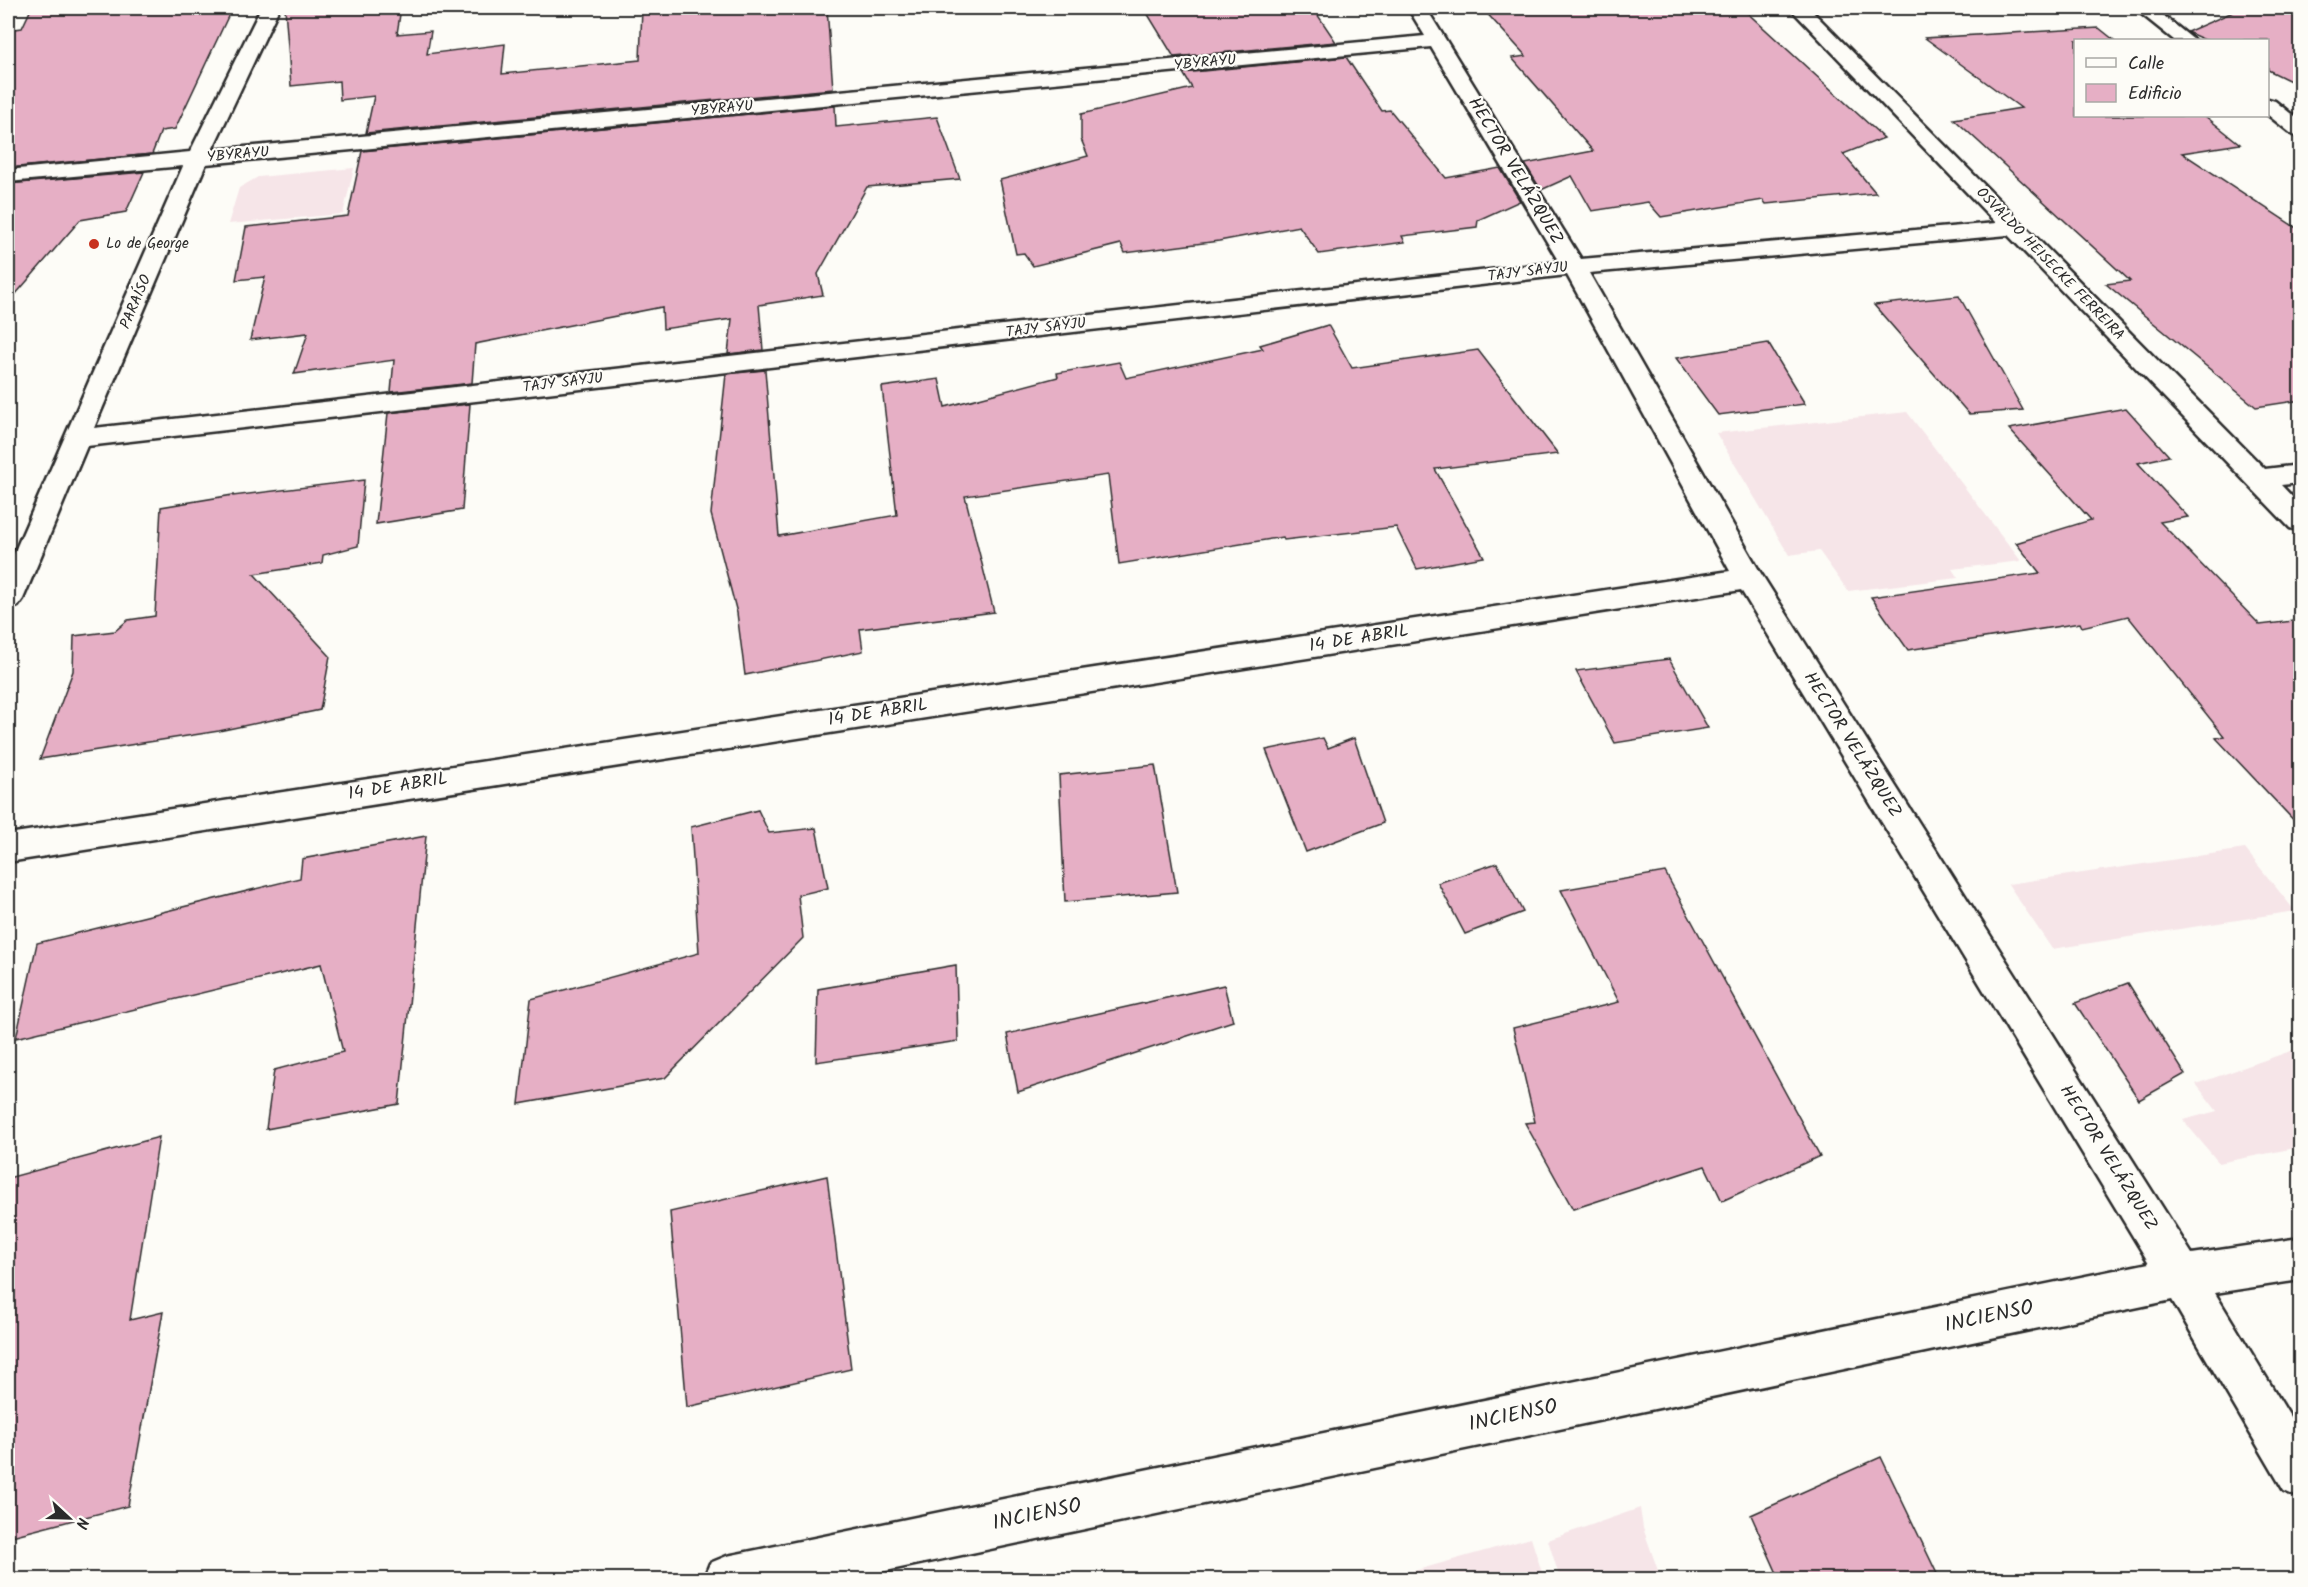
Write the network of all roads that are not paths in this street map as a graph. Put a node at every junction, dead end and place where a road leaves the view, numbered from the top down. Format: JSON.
{"nodes":[{"id":1,"x":270,"y":8,"type":"edge"},
{"id":2,"x":1417,"y":8,"type":"edge"},
{"id":3,"x":1799,"y":8,"type":"edge"},
{"id":4,"x":2143,"y":8,"type":"edge"},
{"id":5,"x":2184,"y":39,"type":"edge"},
{"id":6,"x":1436,"y":41,"type":"junction"},
{"id":7,"x":2269,"y":106,"type":"edge"},
{"id":8,"x":2301,"y":131,"type":"edge"},
{"id":9,"x":197,"y":159,"type":"junction"},
{"id":10,"x":8,"y":176,"type":"edge"},
{"id":11,"x":2015,"y":228,"type":"junction"},
{"id":12,"x":1574,"y":267,"type":"junction"},
{"id":13,"x":77,"y":439,"type":"junction"},
{"id":14,"x":2301,"y":474,"type":"edge"},
{"id":15,"x":2260,"y":479,"type":"junction"},
{"id":16,"x":2301,"y":521,"type":"edge"},
{"id":17,"x":1749,"y":578,"type":"junction"},
{"id":18,"x":8,"y":599,"type":"edge"},
{"id":19,"x":8,"y":848,"type":"edge"},
{"id":20,"x":2301,"y":1259,"type":"edge"},
{"id":21,"x":2182,"y":1277,"type":"junction"},
{"id":22,"x":2301,"y":1475,"type":"edge"},
{"id":23,"x":727,"y":1580,"type":"edge"}],
"edges":[{"from":1,"to":9,"type":"street","name":"PARAÍSO"},
{"from":2,"to":6,"type":"street","name":"HECTOR VELÁZQUEZ"},
{"from":3,"to":11,"type":"street","name":"OSVALDO HEISECKE FERREIRA"},
{"from":4,"to":5,"type":"street"},
{"from":6,"to":9,"type":"street","name":"YBYRAYU"},
{"from":6,"to":12,"type":"street","name":"HECTOR VELÁZQUEZ"},
{"from":7,"to":8,"type":"street"},
{"from":9,"to":10,"type":"street","name":"YBYRAYU"},
{"from":9,"to":13,"type":"street","name":"PARAÍSO"},
{"from":11,"to":12,"type":"street","name":"TAJY SAYJU"},
{"from":11,"to":15,"type":"street","name":"OSVALDO HEISECKE FERREIRA"},
{"from":12,"to":13,"type":"street","name":"TAJY SAYJU"},
{"from":12,"to":17,"type":"street","name":"HECTOR VELÁZQUEZ"},
{"from":13,"to":18,"type":"street","name":"PARAÍSO"},
{"from":14,"to":15,"type":"street"},
{"from":15,"to":16,"type":"street","name":"OSVALDO HEISECKE FERREIRA"},
{"from":17,"to":19,"type":"street","name":"14 DE ABRIL"},
{"from":17,"to":21,"type":"street","name":"HECTOR VELÁZQUEZ"},
{"from":20,"to":21,"type":"street","name":"INCIENSO"},
{"from":21,"to":22,"type":"street","name":"HECTOR VELÁZQUEZ"},
{"from":21,"to":23,"type":"street","name":"INCIENSO"}]}
